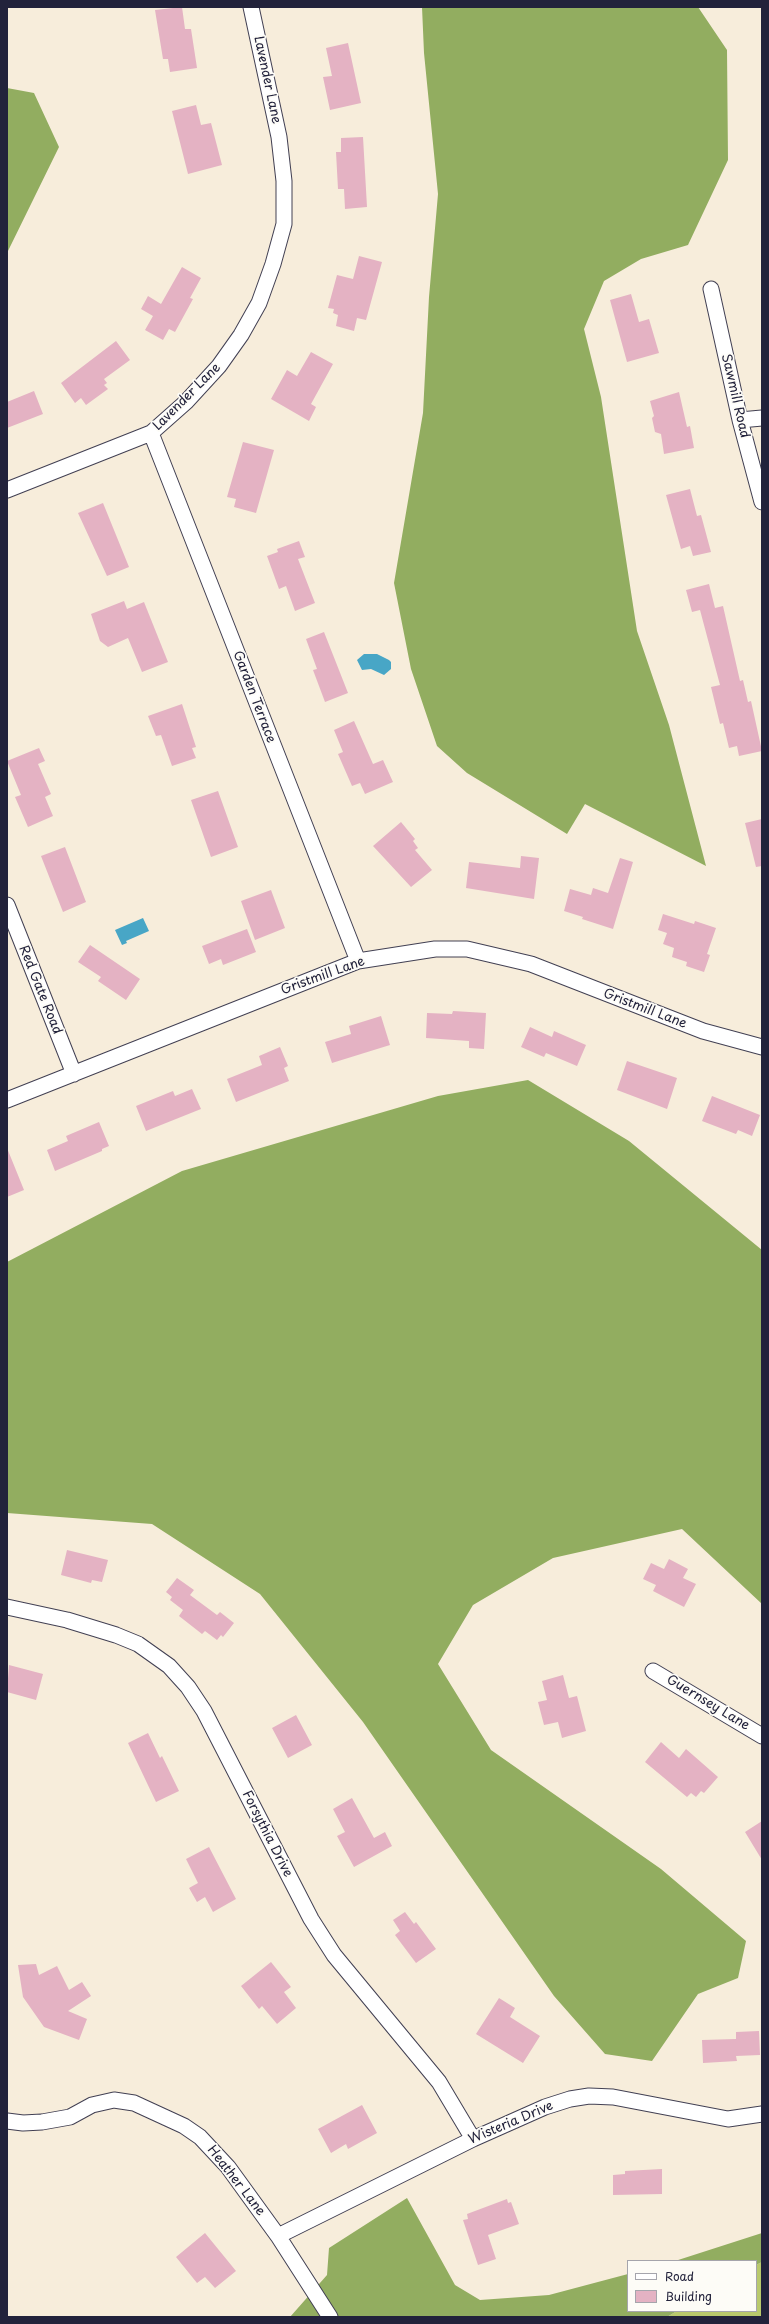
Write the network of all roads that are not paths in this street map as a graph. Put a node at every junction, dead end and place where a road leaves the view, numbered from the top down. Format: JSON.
{"nodes":[{"id":1,"x":251,"y":7,"type":"edge"},
{"id":2,"x":711,"y":289,"type":"dead end"},
{"id":3,"x":762,"y":418,"type":"edge"},
{"id":4,"x":740,"y":420,"type":"junction"},
{"id":5,"x":151,"y":433,"type":"junction"},
{"id":6,"x":7,"y":490,"type":"edge"},
{"id":7,"x":762,"y":502,"type":"edge"},
{"id":8,"x":7,"y":905,"type":"edge"},
{"id":9,"x":358,"y":962,"type":"junction"},
{"id":10,"x":762,"y":1047,"type":"edge"},
{"id":11,"x":74,"y":1074,"type":"junction"},
{"id":12,"x":7,"y":1100,"type":"edge"},
{"id":13,"x":7,"y":1606,"type":"edge"},
{"id":14,"x":654,"y":1671,"type":"dead end"},
{"id":15,"x":762,"y":1736,"type":"edge"},
{"id":16,"x":762,"y":2114,"type":"edge"},
{"id":17,"x":7,"y":2121,"type":"edge"},
{"id":18,"x":473,"y":2139,"type":"junction"},
{"id":19,"x":278,"y":2236,"type":"junction"},
{"id":20,"x":330,"y":2317,"type":"edge"}],
"edges":[{"from":1,"to":5,"type":"street","name":"Lavender Lane"},
{"from":2,"to":4,"type":"street","name":"Sawmill Road"},
{"from":3,"to":4,"type":"street"},
{"from":4,"to":7,"type":"street","name":"Sawmill Road"},
{"from":5,"to":6,"type":"street","name":"Lavender Lane"},
{"from":5,"to":9,"type":"street","name":"Garden Terrace"},
{"from":8,"to":11,"type":"street","name":"Red Gate Road"},
{"from":9,"to":10,"type":"street","name":"Gristmill Lane"},
{"from":9,"to":11,"type":"street","name":"Gristmill Lane"},
{"from":11,"to":12,"type":"street","name":"Gristmill Lane"},
{"from":13,"to":18,"type":"street","name":"Forsythia Drive"},
{"from":14,"to":15,"type":"street","name":"Guernsey Lane"},
{"from":16,"to":18,"type":"street","name":"Wisteria Drive"},
{"from":17,"to":19,"type":"street","name":"Heather Lane"},
{"from":18,"to":19,"type":"street","name":"Wisteria Drive"},
{"from":19,"to":20,"type":"street","name":"Heather Lane"}]}
